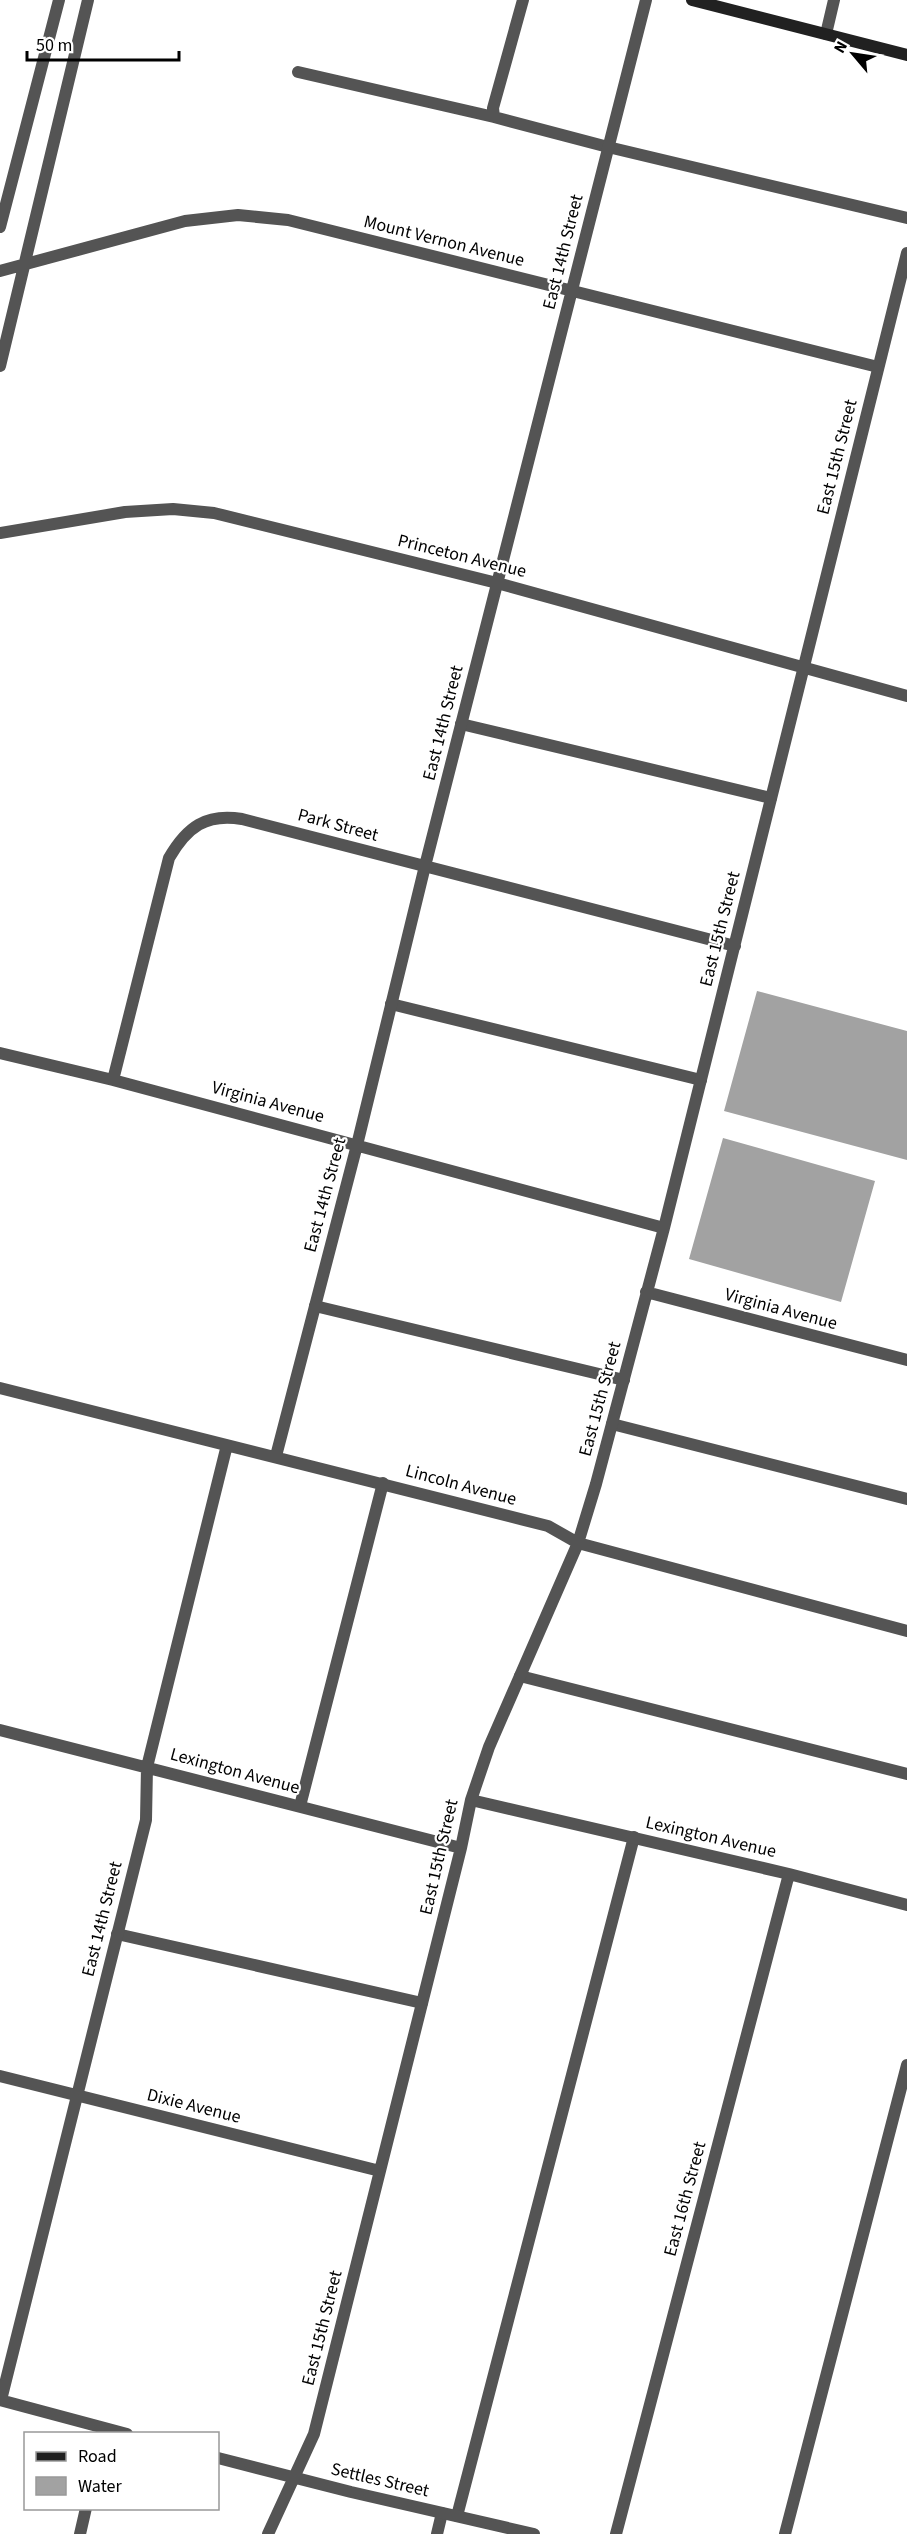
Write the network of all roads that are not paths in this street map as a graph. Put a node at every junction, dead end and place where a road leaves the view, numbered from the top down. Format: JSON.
{"nodes":[{"id":1,"x":59,"y":0,"type":"edge"},
{"id":2,"x":88,"y":0,"type":"edge"},
{"id":3,"x":523,"y":0,"type":"edge"},
{"id":4,"x":646,"y":0,"type":"edge"},
{"id":5,"x":692,"y":0,"type":"edge"},
{"id":6,"x":834,"y":0,"type":"edge"},
{"id":7,"x":826,"y":34,"type":"junction"},
{"id":8,"x":907,"y":55,"type":"edge"},
{"id":9,"x":298,"y":72,"type":"dead end"},
{"id":10,"x":494,"y":117,"type":"junction"},
{"id":11,"x":608,"y":147,"type":"junction"},
{"id":12,"x":907,"y":218,"type":"edge"},
{"id":13,"x":0,"y":227,"type":"edge"},
{"id":14,"x":907,"y":253,"type":"edge"},
{"id":15,"x":25,"y":264,"type":"junction"},
{"id":16,"x":0,"y":271,"type":"edge"},
{"id":17,"x":571,"y":291,"type":"junction"},
{"id":18,"x":0,"y":366,"type":"edge"},
{"id":19,"x":879,"y":367,"type":"junction"},
{"id":20,"x":0,"y":533,"type":"edge"},
{"id":21,"x":497,"y":583,"type":"junction"},
{"id":22,"x":804,"y":666,"type":"junction"},
{"id":23,"x":907,"y":696,"type":"edge"},
{"id":24,"x":461,"y":724,"type":"junction"},
{"id":25,"x":771,"y":798,"type":"junction"},
{"id":26,"x":425,"y":866,"type":"junction"},
{"id":27,"x":735,"y":946,"type":"junction"},
{"id":28,"x":391,"y":1004,"type":"junction"},
{"id":29,"x":0,"y":1053,"type":"edge"},
{"id":30,"x":113,"y":1080,"type":"junction"},
{"id":31,"x":701,"y":1080,"type":"junction"},
{"id":32,"x":357,"y":1144,"type":"junction"},
{"id":33,"x":664,"y":1228,"type":"junction"},
{"id":34,"x":646,"y":1293,"type":"junction"},
{"id":35,"x":315,"y":1306,"type":"junction"},
{"id":36,"x":907,"y":1360,"type":"edge"},
{"id":37,"x":624,"y":1380,"type":"junction"},
{"id":38,"x":0,"y":1388,"type":"edge"},
{"id":39,"x":612,"y":1424,"type":"junction"},
{"id":40,"x":227,"y":1445,"type":"junction"},
{"id":41,"x":276,"y":1456,"type":"junction"},
{"id":42,"x":383,"y":1483,"type":"junction"},
{"id":43,"x":907,"y":1499,"type":"edge"},
{"id":44,"x":578,"y":1543,"type":"junction"},
{"id":45,"x":907,"y":1631,"type":"edge"},
{"id":46,"x":520,"y":1676,"type":"junction"},
{"id":47,"x":0,"y":1730,"type":"edge"},
{"id":48,"x":147,"y":1767,"type":"junction"},
{"id":49,"x":907,"y":1774,"type":"edge"},
{"id":50,"x":471,"y":1800,"type":"junction"},
{"id":51,"x":300,"y":1806,"type":"junction"},
{"id":52,"x":634,"y":1837,"type":"junction"},
{"id":53,"x":461,"y":1848,"type":"junction"},
{"id":54,"x":789,"y":1874,"type":"junction"},
{"id":55,"x":907,"y":1905,"type":"edge"},
{"id":56,"x":117,"y":1934,"type":"junction"},
{"id":57,"x":422,"y":2003,"type":"junction"},
{"id":58,"x":907,"y":2064,"type":"edge"},
{"id":59,"x":0,"y":2076,"type":"edge"},
{"id":60,"x":76,"y":2095,"type":"junction"},
{"id":61,"x":380,"y":2171,"type":"junction"},
{"id":62,"x":1,"y":2400,"type":"edge"},
{"id":63,"x":106,"y":2431,"type":"edge"},
{"id":64,"x":219,"y":2458,"type":"edge"},
{"id":65,"x":295,"y":2478,"type":"junction"},
{"id":66,"x":86,"y":2510,"type":"edge"},
{"id":67,"x":442,"y":2513,"type":"junction"},
{"id":68,"x":457,"y":2516,"type":"junction"},
{"id":69,"x":80,"y":2534,"type":"edge"},
{"id":70,"x":268,"y":2534,"type":"edge"},
{"id":71,"x":437,"y":2534,"type":"edge"},
{"id":72,"x":534,"y":2534,"type":"edge"},
{"id":73,"x":616,"y":2534,"type":"edge"},
{"id":74,"x":785,"y":2534,"type":"edge"}],
"edges":[{"from":1,"to":13,"type":"street"},
{"from":2,"to":15,"type":"street"},
{"from":3,"to":10,"type":"street"},
{"from":4,"to":11,"type":"street","name":"East 14th Street"},
{"from":5,"to":7,"type":"main road"},
{"from":6,"to":7,"type":"street"},
{"from":7,"to":8,"type":"main road"},
{"from":9,"to":10,"type":"street"},
{"from":10,"to":11,"type":"street"},
{"from":11,"to":12,"type":"street"},
{"from":11,"to":17,"type":"street","name":"East 14th Street"},
{"from":14,"to":19,"type":"street","name":"East 15th Street"},
{"from":15,"to":16,"type":"street","name":"Mount Vernon Avenue"},
{"from":15,"to":17,"type":"street","name":"Mount Vernon Avenue"},
{"from":15,"to":18,"type":"street"},
{"from":17,"to":19,"type":"street","name":"Mount Vernon Avenue"},
{"from":17,"to":21,"type":"street","name":"East 14th Street"},
{"from":19,"to":22,"type":"street","name":"East 15th Street"},
{"from":20,"to":21,"type":"street","name":"Princeton Avenue"},
{"from":21,"to":22,"type":"street","name":"Princeton Avenue"},
{"from":21,"to":24,"type":"street","name":"East 14th Street"},
{"from":22,"to":23,"type":"street","name":"Princeton Avenue"},
{"from":22,"to":25,"type":"street","name":"East 15th Street"},
{"from":24,"to":25,"type":"street"},
{"from":24,"to":26,"type":"street","name":"East 14th Street"},
{"from":25,"to":27,"type":"street","name":"East 15th Street"},
{"from":26,"to":27,"type":"street","name":"Park Street"},
{"from":26,"to":28,"type":"street","name":"East 14th Street"},
{"from":26,"to":30,"type":"street","name":"Park Street"},
{"from":27,"to":31,"type":"street","name":"East 15th Street"},
{"from":28,"to":31,"type":"street"},
{"from":28,"to":32,"type":"street","name":"East 14th Street"},
{"from":29,"to":30,"type":"street","name":"Virginia Avenue"},
{"from":30,"to":32,"type":"street","name":"Virginia Avenue"},
{"from":31,"to":33,"type":"street","name":"East 15th Street"},
{"from":32,"to":33,"type":"street","name":"Virginia Avenue"},
{"from":32,"to":35,"type":"street","name":"East 14th Street"},
{"from":33,"to":34,"type":"street","name":"East 15th Street"},
{"from":34,"to":36,"type":"street","name":"Virginia Avenue"},
{"from":34,"to":37,"type":"street","name":"East 15th Street"},
{"from":35,"to":37,"type":"street"},
{"from":35,"to":41,"type":"street","name":"East 14th Street"},
{"from":37,"to":39,"type":"street","name":"East 15th Street"},
{"from":38,"to":40,"type":"street","name":"Lincoln Avenue"},
{"from":39,"to":43,"type":"street"},
{"from":39,"to":44,"type":"street","name":"East 15th Street"},
{"from":40,"to":41,"type":"street","name":"Lincoln Avenue"},
{"from":40,"to":48,"type":"street","name":"East 14th Street"},
{"from":41,"to":42,"type":"street","name":"Lincoln Avenue"},
{"from":42,"to":44,"type":"street","name":"Lincoln Avenue"},
{"from":42,"to":51,"type":"street"},
{"from":44,"to":45,"type":"street","name":"Lincoln Avenue"},
{"from":44,"to":46,"type":"street","name":"East 15th Street"},
{"from":46,"to":49,"type":"street"},
{"from":46,"to":50,"type":"street","name":"East 15th Street"},
{"from":47,"to":48,"type":"street","name":"Lexington Avenue"},
{"from":48,"to":51,"type":"street","name":"Lexington Avenue"},
{"from":48,"to":56,"type":"street","name":"East 14th Street"},
{"from":50,"to":52,"type":"street","name":"Lexington Avenue"},
{"from":50,"to":53,"type":"street","name":"East 15th Street"},
{"from":51,"to":53,"type":"street","name":"Lexington Avenue"},
{"from":52,"to":54,"type":"street","name":"Lexington Avenue"},
{"from":52,"to":68,"type":"street"},
{"from":53,"to":57,"type":"street","name":"East 15th Street"},
{"from":54,"to":55,"type":"street","name":"Lexington Avenue"},
{"from":54,"to":73,"type":"street","name":"East 16th Street"},
{"from":56,"to":57,"type":"street"},
{"from":56,"to":60,"type":"street","name":"East 14th Street"},
{"from":57,"to":61,"type":"street","name":"East 15th Street"},
{"from":58,"to":74,"type":"street"},
{"from":59,"to":60,"type":"street","name":"Dixie Avenue"},
{"from":60,"to":61,"type":"street","name":"Dixie Avenue"},
{"from":60,"to":62,"type":"street","name":"East 14th Street"},
{"from":61,"to":65,"type":"street","name":"East 15th Street"},
{"from":62,"to":63,"type":"street"},
{"from":64,"to":65,"type":"street","name":"Settles Street"},
{"from":65,"to":67,"type":"street","name":"Settles Street"},
{"from":65,"to":70,"type":"street","name":"East 15th Street"},
{"from":66,"to":69,"type":"street"},
{"from":67,"to":68,"type":"street","name":"Settles Street"},
{"from":67,"to":71,"type":"street"},
{"from":68,"to":72,"type":"street","name":"Settles Street"}]}
